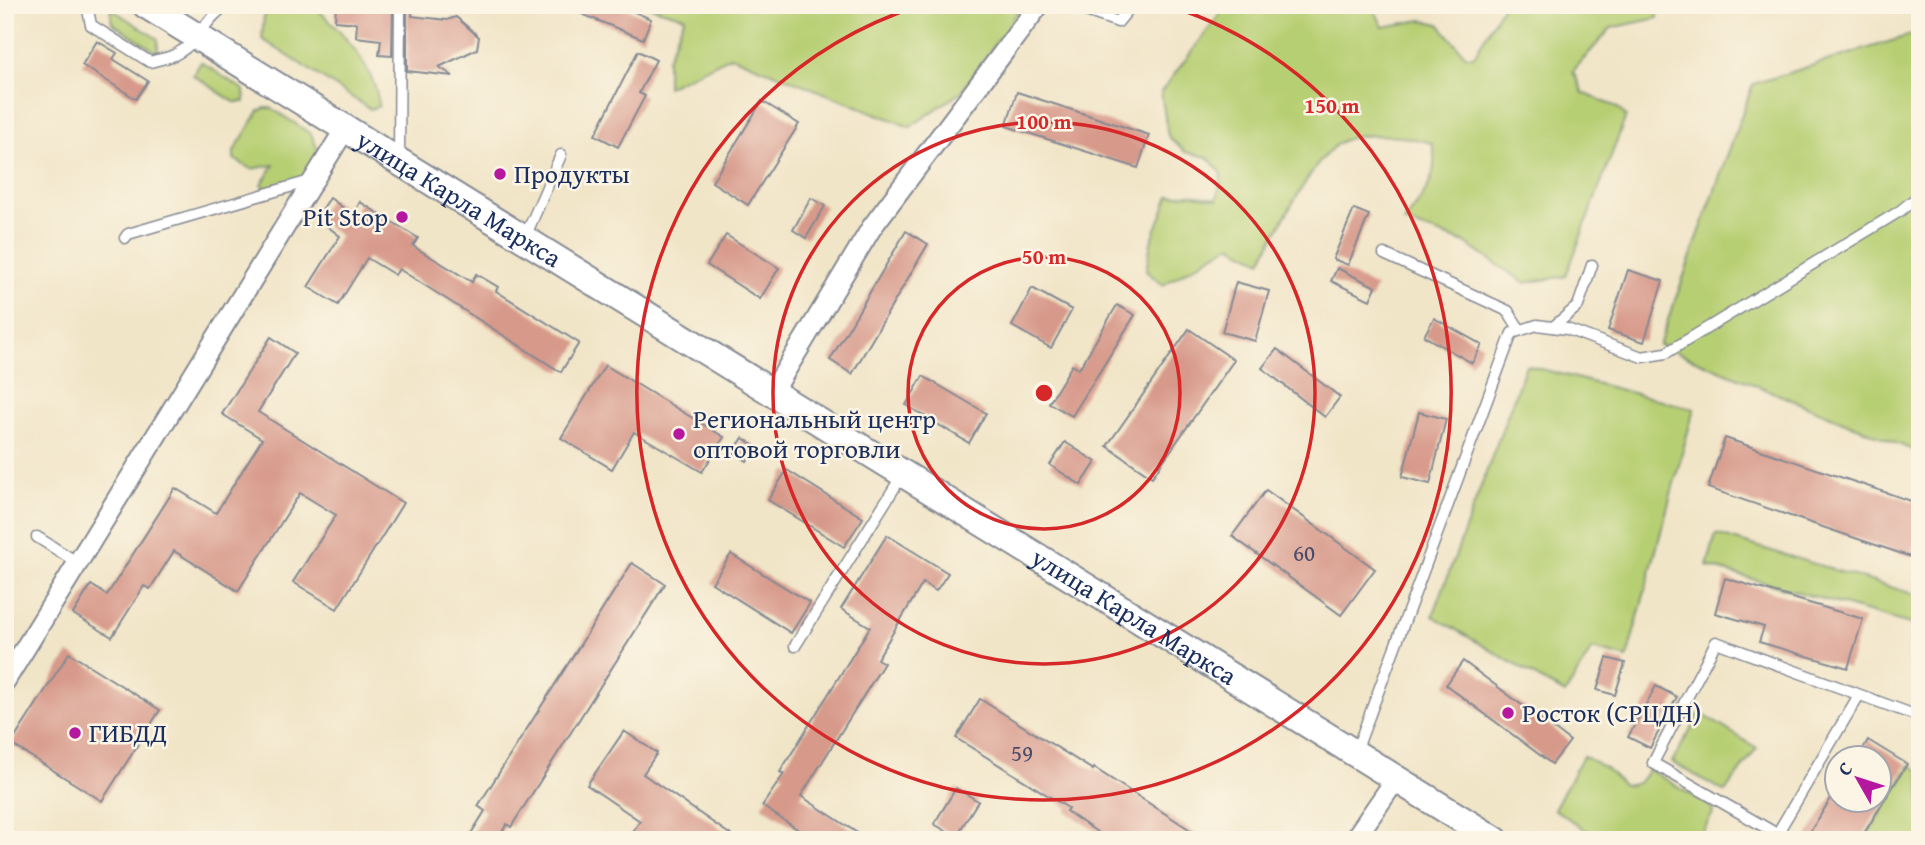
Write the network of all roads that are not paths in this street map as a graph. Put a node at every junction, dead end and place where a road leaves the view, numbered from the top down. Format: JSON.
{"nodes":[{"id":1,"x":87,"y":5,"type":"edge"},
{"id":2,"x":146,"y":5,"type":"edge"},
{"id":3,"x":228,"y":5,"type":"edge"},
{"id":4,"x":400,"y":5,"type":"edge"},
{"id":5,"x":1040,"y":5,"type":"edge"},
{"id":6,"x":1069,"y":5,"type":"edge"},
{"id":7,"x":1132,"y":5,"type":"edge"},
{"id":8,"x":182,"y":23,"type":"edge"},
{"id":9,"x":345,"y":129,"type":"junction"},
{"id":10,"x":561,"y":155,"type":"dead end"},
{"id":11,"x":399,"y":163,"type":"junction"},
{"id":12,"x":314,"y":180,"type":"junction"},
{"id":13,"x":1920,"y":195,"type":"edge"},
{"id":14,"x":125,"y":238,"type":"dead end"},
{"id":15,"x":523,"y":240,"type":"junction"},
{"id":16,"x":1384,"y":254,"type":"dead end"},
{"id":17,"x":1591,"y":265,"type":"dead end"},
{"id":18,"x":1553,"y":327,"type":"junction"},
{"id":19,"x":1520,"y":331,"type":"junction"},
{"id":20,"x":772,"y":393,"type":"junction"},
{"id":21,"x":903,"y":474,"type":"junction"},
{"id":22,"x":37,"y":537,"type":"dead end"},
{"id":23,"x":78,"y":563,"type":"junction"},
{"id":24,"x":795,"y":646,"type":"dead end"},
{"id":25,"x":5,"y":681,"type":"edge"},
{"id":26,"x":1858,"y":695,"type":"junction"},
{"id":27,"x":1920,"y":718,"type":"edge"},
{"id":28,"x":1355,"y":754,"type":"junction"},
{"id":29,"x":1396,"y":779,"type":"junction"},
{"id":30,"x":1354,"y":840,"type":"edge"},
{"id":31,"x":1495,"y":840,"type":"edge"}],
"edges":[{"from":1,"to":8,"type":"lane"},
{"from":2,"to":8,"type":"main road","name":"улица Карла Маркса"},
{"from":3,"to":8,"type":"lane"},
{"from":4,"to":11,"type":"lane"},
{"from":5,"to":20,"type":"street"},
{"from":6,"to":7,"type":"lane"},
{"from":8,"to":9,"type":"main road","name":"улица Карла Маркса"},
{"from":9,"to":11,"type":"main road","name":"улица Карла Маркса"},
{"from":9,"to":12,"type":"street"},
{"from":10,"to":15,"type":"lane"},
{"from":11,"to":15,"type":"main road","name":"улица Карла Маркса"},
{"from":12,"to":14,"type":"lane"},
{"from":12,"to":23,"type":"street"},
{"from":13,"to":18,"type":"lane"},
{"from":15,"to":20,"type":"main road","name":"улица Карла Маркса"},
{"from":16,"to":19,"type":"lane"},
{"from":17,"to":18,"type":"lane"},
{"from":18,"to":19,"type":"lane"},
{"from":19,"to":28,"type":"lane"},
{"from":20,"to":21,"type":"main road","name":"улица Карла Маркса"},
{"from":21,"to":24,"type":"lane"},
{"from":21,"to":28,"type":"main road","name":"улица Карла Маркса"},
{"from":22,"to":23,"type":"lane"},
{"from":23,"to":25,"type":"street"},
{"from":26,"to":26,"type":"lane"},
{"from":26,"to":27,"type":"lane"},
{"from":28,"to":29,"type":"main road","name":"улица Карла Маркса"},
{"from":29,"to":30,"type":"street"},
{"from":29,"to":31,"type":"main road","name":"улица Карла Маркса"}]}
